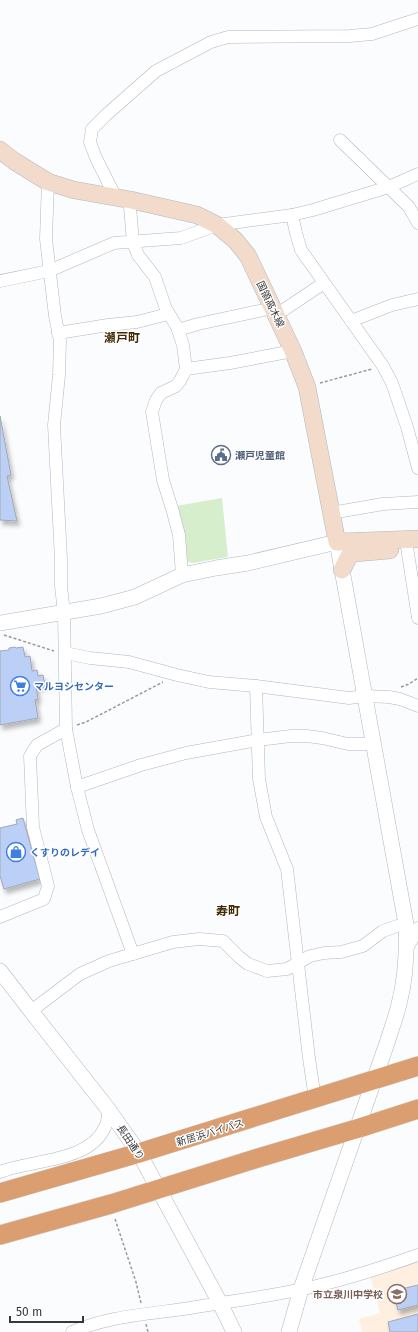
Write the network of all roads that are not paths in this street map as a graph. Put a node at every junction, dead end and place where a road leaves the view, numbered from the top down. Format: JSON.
{"nodes":[{"id":1,"x":418,"y":19,"type":"edge"},
{"id":2,"x":340,"y":140,"type":"dead end"},
{"id":3,"x":0,"y":150,"type":"edge"},
{"id":4,"x":418,"y":174,"type":"edge"},
{"id":5,"x":48,"y":182,"type":"junction"},
{"id":6,"x":389,"y":187,"type":"junction"},
{"id":7,"x":123,"y":199,"type":"junction"},
{"id":8,"x":292,"y":215,"type":"junction"},
{"id":9,"x":418,"y":223,"type":"edge"},
{"id":10,"x":218,"y":225,"type":"junction"},
{"id":11,"x":133,"y":242,"type":"junction"},
{"id":12,"x":49,"y":271,"type":"junction"},
{"id":13,"x":0,"y":281,"type":"edge"},
{"id":14,"x":324,"y":283,"type":"junction"},
{"id":15,"x":418,"y":299,"type":"edge"},
{"id":16,"x":275,"y":312,"type":"junction"},
{"id":17,"x":168,"y":314,"type":"junction"},
{"id":18,"x":351,"y":321,"type":"junction"},
{"id":19,"x":178,"y":330,"type":"junction"},
{"id":20,"x":58,"y":333,"type":"junction"},
{"id":21,"x":293,"y":351,"type":"junction"},
{"id":22,"x":186,"y":369,"type":"junction"},
{"id":23,"x":418,"y":468,"type":"edge"},
{"id":24,"x":418,"y":502,"type":"edge"},
{"id":25,"x":331,"y":513,"type":"junction"},
{"id":26,"x":337,"y":542,"type":"junction"},
{"id":27,"x":414,"y":542,"type":"edge"},
{"id":28,"x":342,"y":570,"type":"junction"},
{"id":29,"x":182,"y":576,"type":"junction"},
{"id":30,"x":64,"y":613,"type":"junction"},
{"id":31,"x":418,"y":618,"type":"edge"},
{"id":32,"x":0,"y":622,"type":"edge"},
{"id":33,"x":64,"y":653,"type":"junction"},
{"id":34,"x":256,"y":686,"type":"junction"},
{"id":35,"x":365,"y":696,"type":"junction"},
{"id":36,"x":418,"y":706,"type":"edge"},
{"id":37,"x":66,"y":729,"type":"junction"},
{"id":38,"x":258,"y":740,"type":"junction"},
{"id":39,"x":373,"y":744,"type":"junction"},
{"id":40,"x":76,"y":787,"type":"junction"},
{"id":41,"x":0,"y":917,"type":"edge"},
{"id":42,"x":412,"y":926,"type":"edge"},
{"id":43,"x":412,"y":948,"type":"edge"},
{"id":44,"x":133,"y":954,"type":"junction"},
{"id":45,"x":298,"y":964,"type":"junction"},
{"id":46,"x":0,"y":970,"type":"edge"},
{"id":47,"x":31,"y":1011,"type":"junction"},
{"id":48,"x":418,"y":1066,"type":"edge"},
{"id":49,"x":374,"y":1079,"type":"junction"},
{"id":50,"x":315,"y":1098,"type":"junction"},
{"id":51,"x":108,"y":1109,"type":"junction"},
{"id":52,"x":418,"y":1109,"type":"edge"},
{"id":53,"x":356,"y":1129,"type":"junction"},
{"id":54,"x":139,"y":1154,"type":"junction"},
{"id":55,"x":0,"y":1172,"type":"edge"},
{"id":56,"x":159,"y":1189,"type":"junction"},
{"id":57,"x":0,"y":1193,"type":"edge"},
{"id":58,"x":0,"y":1235,"type":"edge"},
{"id":59,"x":418,"y":1256,"type":"edge"},
{"id":60,"x":301,"y":1289,"type":"junction"},
{"id":61,"x":220,"y":1303,"type":"junction"},
{"id":62,"x":72,"y":1332,"type":"edge"},
{"id":63,"x":234,"y":1332,"type":"edge"},
{"id":64,"x":289,"y":1332,"type":"edge"}],
"edges":[{"from":1,"to":7,"type":"street"},
{"from":2,"to":6,"type":"street"},
{"from":3,"to":5,"type":"main road","name":"国領高木線"},
{"from":4,"to":6,"type":"street"},
{"from":5,"to":7,"type":"main road","name":"国領高木線"},
{"from":5,"to":12,"type":"street"},
{"from":6,"to":8,"type":"street"},
{"from":6,"to":9,"type":"street"},
{"from":7,"to":10,"type":"main road","name":"国領高木線"},
{"from":7,"to":11,"type":"street"},
{"from":8,"to":10,"type":"street"},
{"from":8,"to":14,"type":"street"},
{"from":10,"to":11,"type":"street"},
{"from":10,"to":16,"type":"main road","name":"国領高木線"},
{"from":11,"to":12,"type":"street"},
{"from":11,"to":17,"type":"street"},
{"from":12,"to":13,"type":"street"},
{"from":12,"to":20,"type":"street"},
{"from":14,"to":16,"type":"street"},
{"from":14,"to":18,"type":"street"},
{"from":15,"to":18,"type":"street"},
{"from":16,"to":19,"type":"street"},
{"from":16,"to":21,"type":"main road","name":"国領高木線"},
{"from":17,"to":19,"type":"street"},
{"from":17,"to":20,"type":"street"},
{"from":18,"to":23,"type":"street"},
{"from":19,"to":22,"type":"street"},
{"from":20,"to":30,"type":"street"},
{"from":21,"to":22,"type":"street"},
{"from":21,"to":25,"type":"main road","name":"国領高木線"},
{"from":22,"to":29,"type":"street"},
{"from":24,"to":25,"type":"street"},
{"from":25,"to":26,"type":"main road","name":"国領高木線"},
{"from":26,"to":27,"type":"main road"},
{"from":26,"to":28,"type":"street"},
{"from":26,"to":29,"type":"street"},
{"from":27,"to":28,"type":"main road"},
{"from":27,"to":31,"type":"street"},
{"from":28,"to":35,"type":"street"},
{"from":29,"to":30,"type":"street"},
{"from":30,"to":32,"type":"street"},
{"from":30,"to":33,"type":"street"},
{"from":33,"to":34,"type":"street"},
{"from":33,"to":37,"type":"street"},
{"from":34,"to":35,"type":"street"},
{"from":34,"to":38,"type":"street"},
{"from":35,"to":36,"type":"street"},
{"from":35,"to":39,"type":"street"},
{"from":37,"to":40,"type":"street"},
{"from":37,"to":41,"type":"street"},
{"from":38,"to":39,"type":"street"},
{"from":38,"to":40,"type":"street"},
{"from":38,"to":45,"type":"street"},
{"from":39,"to":42,"type":"street"},
{"from":40,"to":44,"type":"street"},
{"from":42,"to":43,"type":"street"},
{"from":42,"to":45,"type":"street"},
{"from":43,"to":49,"type":"street"},
{"from":44,"to":45,"type":"street"},
{"from":44,"to":47,"type":"street"},
{"from":45,"to":50,"type":"street"},
{"from":46,"to":47,"type":"street","name":"長田通り"},
{"from":47,"to":51,"type":"street","name":"長田通り"},
{"from":48,"to":49,"type":"highway","name":"新居浜バイパス"},
{"from":49,"to":50,"type":"highway","name":"新居浜バイパス"},
{"from":49,"to":53,"type":"street"},
{"from":50,"to":54,"type":"highway","name":"新居浜バイパス"},
{"from":51,"to":54,"type":"street","name":"長田通り"},
{"from":51,"to":55,"type":"street"},
{"from":52,"to":53,"type":"highway"},
{"from":53,"to":56,"type":"highway"},
{"from":53,"to":60,"type":"street"},
{"from":54,"to":56,"type":"street","name":"長田通り"},
{"from":54,"to":57,"type":"highway","name":"新居浜バイパス"},
{"from":56,"to":58,"type":"highway"},
{"from":56,"to":61,"type":"street","name":"長田通り"},
{"from":59,"to":60,"type":"street"},
{"from":60,"to":61,"type":"street"},
{"from":60,"to":64,"type":"street"},
{"from":61,"to":62,"type":"street"},
{"from":61,"to":63,"type":"street","name":"長田通り"}]}
